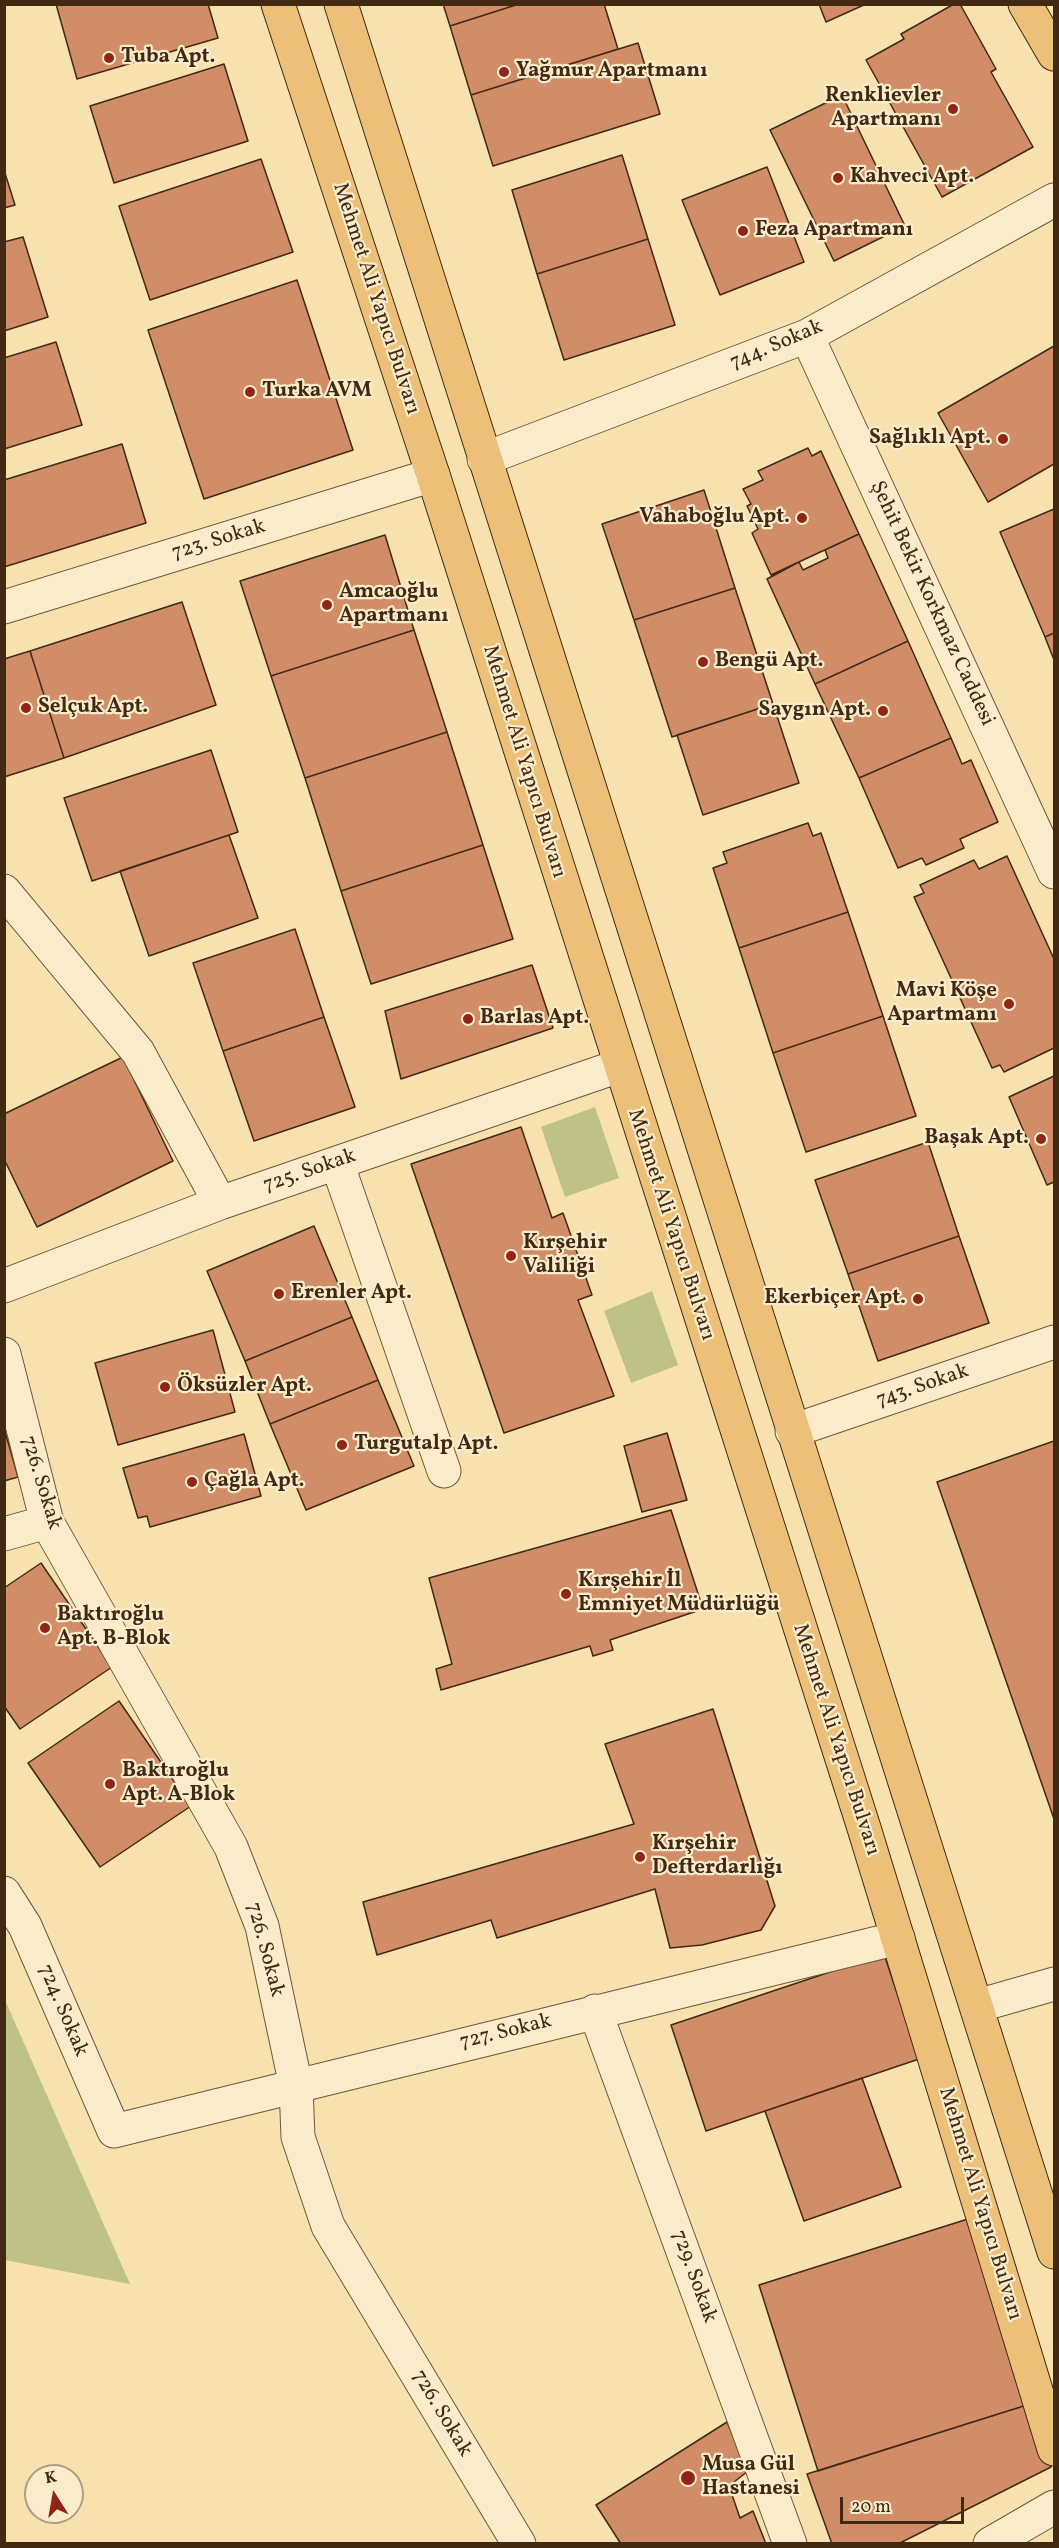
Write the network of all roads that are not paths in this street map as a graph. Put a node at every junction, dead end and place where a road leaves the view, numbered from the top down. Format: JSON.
{"nodes":[{"id":1,"x":278,"y":4,"type":"edge"},
{"id":2,"x":341,"y":4,"type":"edge"},
{"id":3,"x":1025,"y":4,"type":"edge"},
{"id":4,"x":1054,"y":54,"type":"edge"},
{"id":5,"x":1054,"y":201,"type":"edge"},
{"id":6,"x":807,"y":336,"type":"junction"},
{"id":7,"x":484,"y":459,"type":"junction"},
{"id":8,"x":433,"y":475,"type":"junction"},
{"id":9,"x":4,"y":607,"type":"edge"},
{"id":10,"x":1054,"y":872,"type":"edge"},
{"id":11,"x":4,"y":891,"type":"edge"},
{"id":12,"x":619,"y":1066,"type":"junction"},
{"id":13,"x":337,"y":1163,"type":"junction"},
{"id":14,"x":220,"y":1203,"type":"junction"},
{"id":15,"x":4,"y":1286,"type":"edge"},
{"id":16,"x":1054,"y":1342,"type":"edge"},
{"id":17,"x":4,"y":1354,"type":"edge"},
{"id":18,"x":792,"y":1431,"type":"junction"},
{"id":19,"x":444,"y":1471,"type":"dead end"},
{"id":20,"x":47,"y":1522,"type":"junction"},
{"id":21,"x":4,"y":1534,"type":"edge"},
{"id":22,"x":4,"y":1893,"type":"edge"},
{"id":23,"x":898,"y":1938,"type":"junction"},
{"id":24,"x":1054,"y":1984,"type":"edge"},
{"id":25,"x":977,"y":2006,"type":"junction"},
{"id":26,"x":595,"y":2011,"type":"junction"},
{"id":27,"x":296,"y":2086,"type":"junction"},
{"id":28,"x":114,"y":2131,"type":"joint"},
{"id":29,"x":1054,"y":2252,"type":"edge"},
{"id":30,"x":1054,"y":2449,"type":"edge"},
{"id":31,"x":1054,"y":2507,"type":"edge"},
{"id":32,"x":507,"y":2539,"type":"edge"},
{"id":33,"x":790,"y":2544,"type":"edge"},
{"id":34,"x":990,"y":2544,"type":"edge"}],
"edges":[{"from":1,"to":8,"type":"main road","name":"Mehmet Ali Yapıcı Bulvarı"},
{"from":2,"to":7,"type":"main road"},
{"from":3,"to":4,"type":"main road"},
{"from":5,"to":6,"type":"street","name":"744. Sokak"},
{"from":6,"to":7,"type":"street","name":"744. Sokak"},
{"from":6,"to":10,"type":"street","name":"Şehit Bekir Korkmaz Caddesi"},
{"from":7,"to":18,"type":"main road"},
{"from":8,"to":9,"type":"street","name":"723. Sokak"},
{"from":8,"to":12,"type":"main road","name":"Mehmet Ali Yapıcı Bulvarı"},
{"from":11,"to":14,"type":"street"},
{"from":12,"to":13,"type":"street","name":"725. Sokak"},
{"from":12,"to":23,"type":"main road","name":"Mehmet Ali Yapıcı Bulvarı"},
{"from":13,"to":14,"type":"street","name":"725. Sokak"},
{"from":13,"to":19,"type":"street"},
{"from":14,"to":15,"type":"street","name":"725. Sokak"},
{"from":16,"to":18,"type":"street","name":"743. Sokak"},
{"from":17,"to":20,"type":"street","name":"726. Sokak"},
{"from":18,"to":25,"type":"main road"},
{"from":20,"to":21,"type":"street"},
{"from":20,"to":27,"type":"street","name":"726. Sokak"},
{"from":22,"to":28,"type":"street","name":"724. Sokak"},
{"from":23,"to":26,"type":"street","name":"727. Sokak"},
{"from":23,"to":30,"type":"main road","name":"Mehmet Ali Yapıcı Bulvarı"},
{"from":24,"to":25,"type":"street"},
{"from":25,"to":29,"type":"main road"},
{"from":26,"to":27,"type":"street","name":"727. Sokak"},
{"from":26,"to":33,"type":"street","name":"729. Sokak"},
{"from":27,"to":28,"type":"street","name":"727. Sokak"},
{"from":27,"to":32,"type":"street","name":"726. Sokak"},
{"from":31,"to":34,"type":"street"}]}
